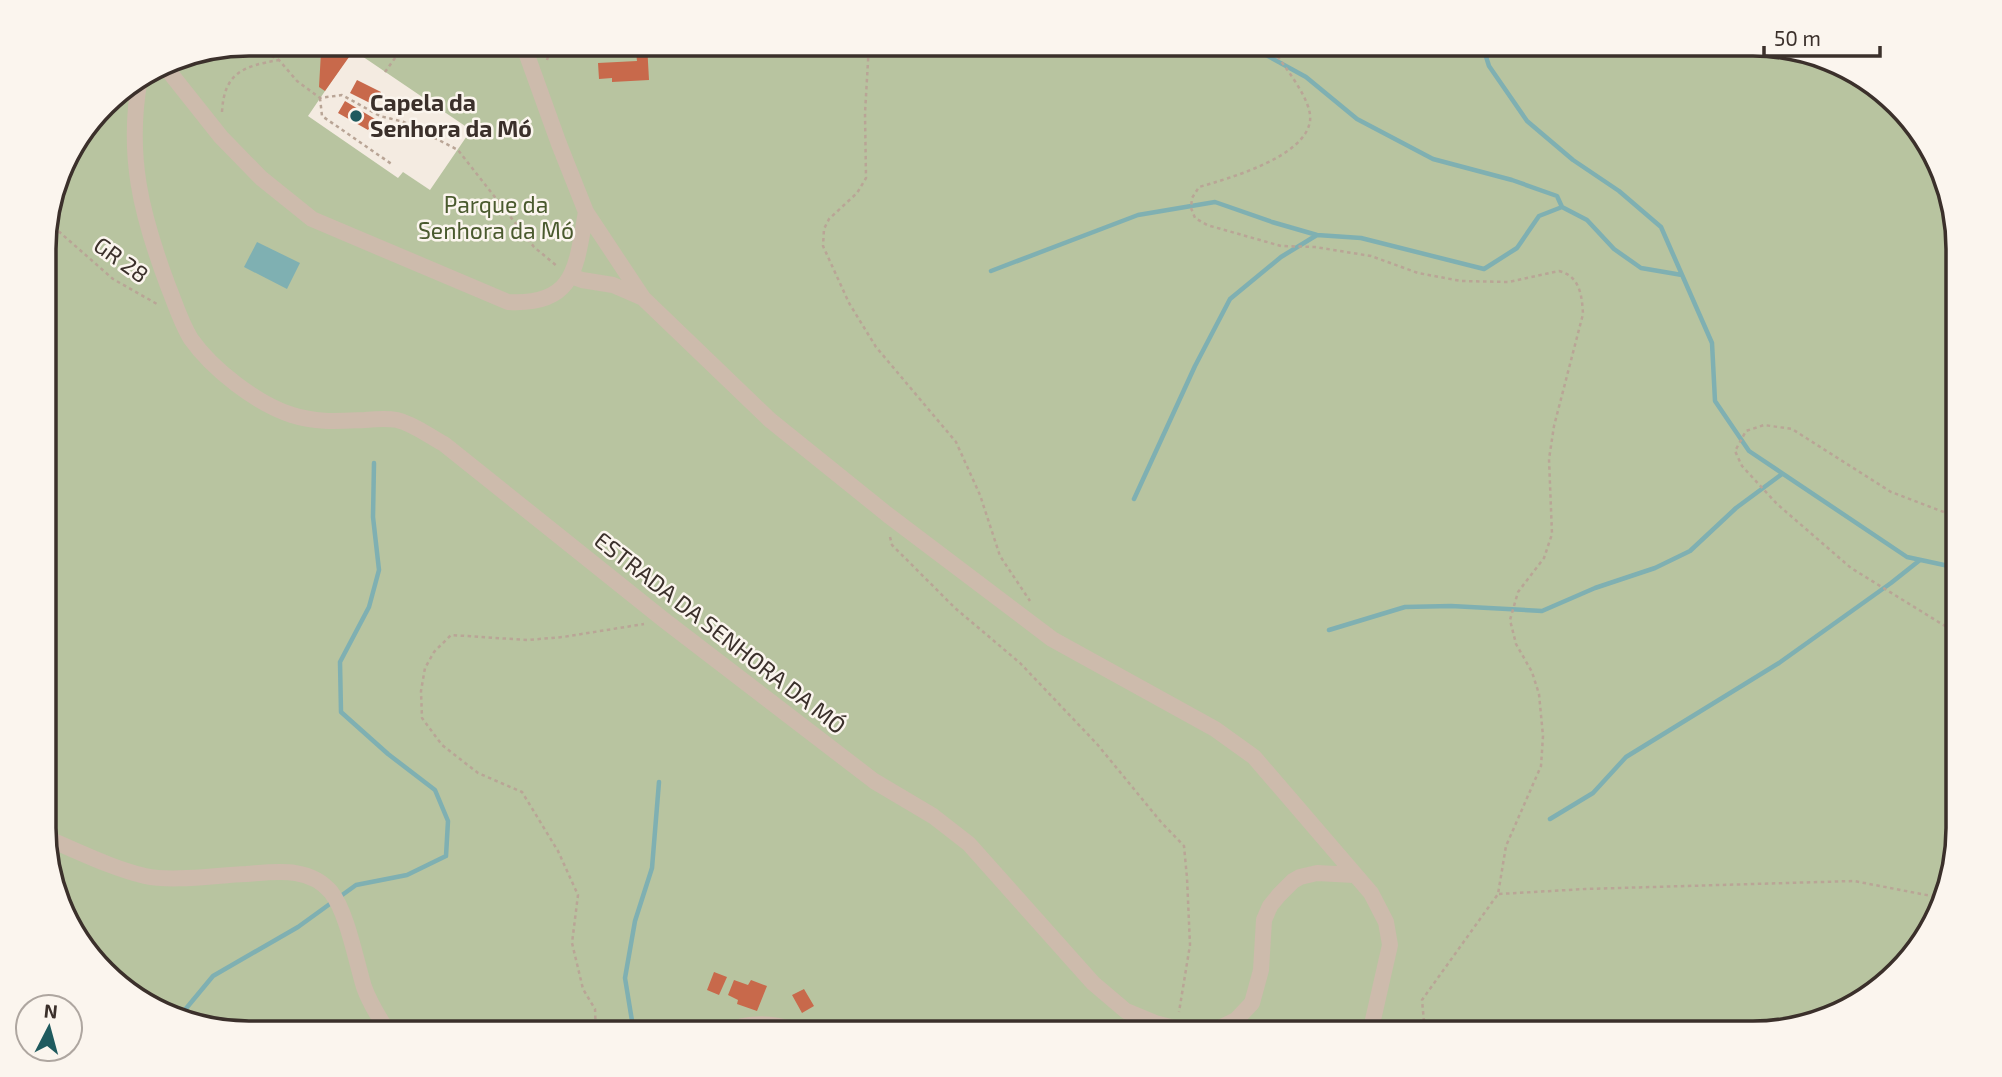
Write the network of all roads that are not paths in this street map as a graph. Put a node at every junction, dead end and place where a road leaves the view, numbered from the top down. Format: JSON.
{"nodes":[{"id":1,"x":527,"y":56,"type":"edge"},
{"id":2,"x":170,"y":73,"type":"edge"},
{"id":3,"x":137,"y":93,"type":"edge"},
{"id":4,"x":586,"y":212,"type":"junction"},
{"id":5,"x":571,"y":276,"type":"junction"},
{"id":6,"x":643,"y":298,"type":"junction"},
{"id":7,"x":57,"y":843,"type":"edge"},
{"id":8,"x":1354,"y":875,"type":"junction"},
{"id":9,"x":380,"y":1021,"type":"edge"},
{"id":10,"x":1150,"y":1021,"type":"edge"},
{"id":11,"x":1234,"y":1021,"type":"edge"},
{"id":12,"x":1373,"y":1021,"type":"edge"}],
"edges":[{"from":1,"to":4,"type":"street"},
{"from":2,"to":5,"type":"street"},
{"from":3,"to":10,"type":"street","name":"ESTRADA DA SENHORA DA MÓ"},
{"from":4,"to":5,"type":"street"},
{"from":4,"to":6,"type":"street"},
{"from":5,"to":6,"type":"street"},
{"from":6,"to":8,"type":"street"},
{"from":7,"to":9,"type":"street"},
{"from":8,"to":11,"type":"street","name":"ESTRADA DA SENHORA DA MÓ"},
{"from":8,"to":12,"type":"street"}]}
